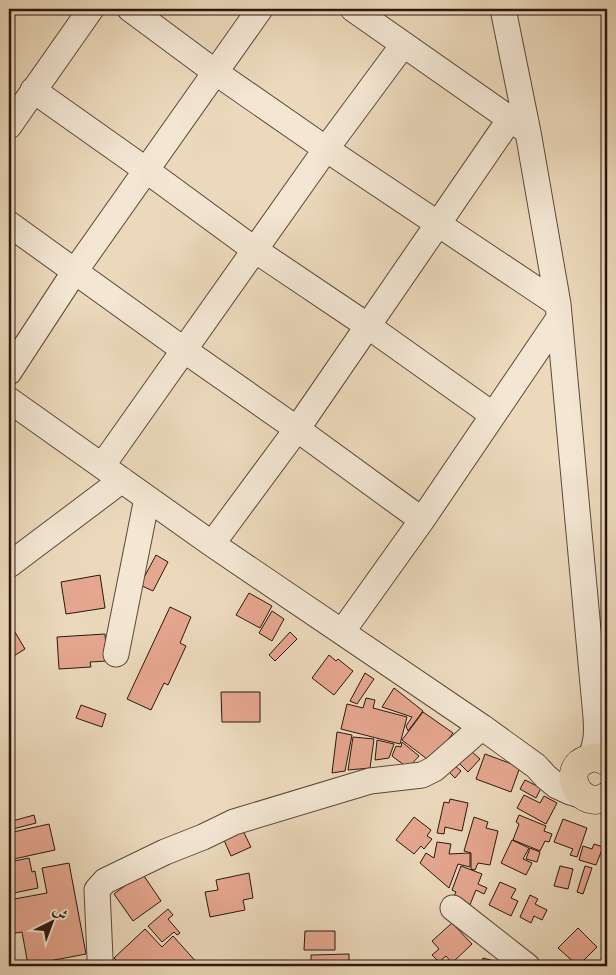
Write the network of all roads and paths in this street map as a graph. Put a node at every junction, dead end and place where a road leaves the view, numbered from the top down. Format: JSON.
{"nodes":[{"id":1,"x":91,"y":9,"type":"edge"},
{"id":2,"x":130,"y":9,"type":"edge"},
{"id":3,"x":260,"y":9,"type":"edge"},
{"id":4,"x":353,"y":9,"type":"edge"},
{"id":5,"x":504,"y":9,"type":"edge"},
{"id":6,"x":404,"y":44,"type":"junction"},
{"id":7,"x":215,"y":72,"type":"junction"},
{"id":8,"x":34,"y":90,"type":"junction"},
{"id":9,"x":9,"y":126,"type":"edge"},
{"id":10,"x":519,"y":126,"type":"junction"},
{"id":11,"x":326,"y":149,"type":"junction"},
{"id":12,"x":146,"y":170,"type":"junction"},
{"id":13,"x":9,"y":224,"type":"edge"},
{"id":14,"x":438,"y":224,"type":"junction"},
{"id":15,"x":255,"y":250,"type":"junction"},
{"id":16,"x":75,"y":272,"type":"junction"},
{"id":17,"x":559,"y":311,"type":"junction"},
{"id":18,"x":368,"y":326,"type":"junction"},
{"id":19,"x":184,"y":350,"type":"junction"},
{"id":20,"x":9,"y":372,"type":"edge"},
{"id":21,"x":9,"y":400,"type":"edge"},
{"id":22,"x":493,"y":415,"type":"junction"},
{"id":23,"x":297,"y":429,"type":"junction"},
{"id":24,"x":112,"y":473,"type":"junction"},
{"id":25,"x":147,"y":498,"type":"junction"},
{"id":26,"x":422,"y":520,"type":"junction"},
{"id":27,"x":212,"y":544,"type":"junction"},
{"id":28,"x":9,"y":565,"type":"edge"},
{"id":29,"x":342,"y":632,"type":"junction"},
{"id":30,"x":116,"y":654,"type":"dead end"},
{"id":31,"x":482,"y":727,"type":"junction"},
{"id":32,"x":595,"y":758,"type":"edge"},
{"id":33,"x":536,"y":766,"type":"junction"},
{"id":34,"x":598,"y":801,"type":"edge"},
{"id":35,"x":453,"y":908,"type":"dead end"},
{"id":36,"x":100,"y":958,"type":"dead end"},
{"id":37,"x":527,"y":966,"type":"edge"}],
"edges":[{"from":1,"to":8,"type":"street"},
{"from":2,"to":7,"type":"street"},
{"from":3,"to":7,"type":"street"},
{"from":4,"to":6,"type":"street"},
{"from":5,"to":10,"type":"street"},
{"from":6,"to":10,"type":"street"},
{"from":6,"to":11,"type":"street"},
{"from":7,"to":11,"type":"street"},
{"from":7,"to":12,"type":"street"},
{"from":8,"to":9,"type":"street"},
{"from":8,"to":12,"type":"street"},
{"from":10,"to":14,"type":"street"},
{"from":10,"to":17,"type":"street"},
{"from":11,"to":14,"type":"street"},
{"from":11,"to":15,"type":"street"},
{"from":12,"to":15,"type":"street"},
{"from":12,"to":16,"type":"street"},
{"from":13,"to":16,"type":"street"},
{"from":14,"to":17,"type":"street"},
{"from":14,"to":18,"type":"street"},
{"from":15,"to":18,"type":"street"},
{"from":15,"to":19,"type":"street"},
{"from":16,"to":19,"type":"street"},
{"from":16,"to":20,"type":"street"},
{"from":17,"to":22,"type":"street"},
{"from":17,"to":32,"type":"street"},
{"from":18,"to":22,"type":"street"},
{"from":18,"to":23,"type":"street"},
{"from":19,"to":23,"type":"street"},
{"from":19,"to":24,"type":"street"},
{"from":21,"to":24,"type":"street"},
{"from":22,"to":26,"type":"street"},
{"from":23,"to":26,"type":"street"},
{"from":23,"to":27,"type":"street"},
{"from":24,"to":25,"type":"street"},
{"from":24,"to":28,"type":"street"},
{"from":25,"to":27,"type":"street"},
{"from":25,"to":30,"type":"street"},
{"from":26,"to":29,"type":"street"},
{"from":27,"to":29,"type":"street"},
{"from":29,"to":31,"type":"street"},
{"from":31,"to":33,"type":"street"},
{"from":31,"to":36,"type":"street"},
{"from":32,"to":33,"type":"street"},
{"from":32,"to":34,"type":"main road"},
{"from":33,"to":34,"type":"street"},
{"from":35,"to":37,"type":"street"}]}
